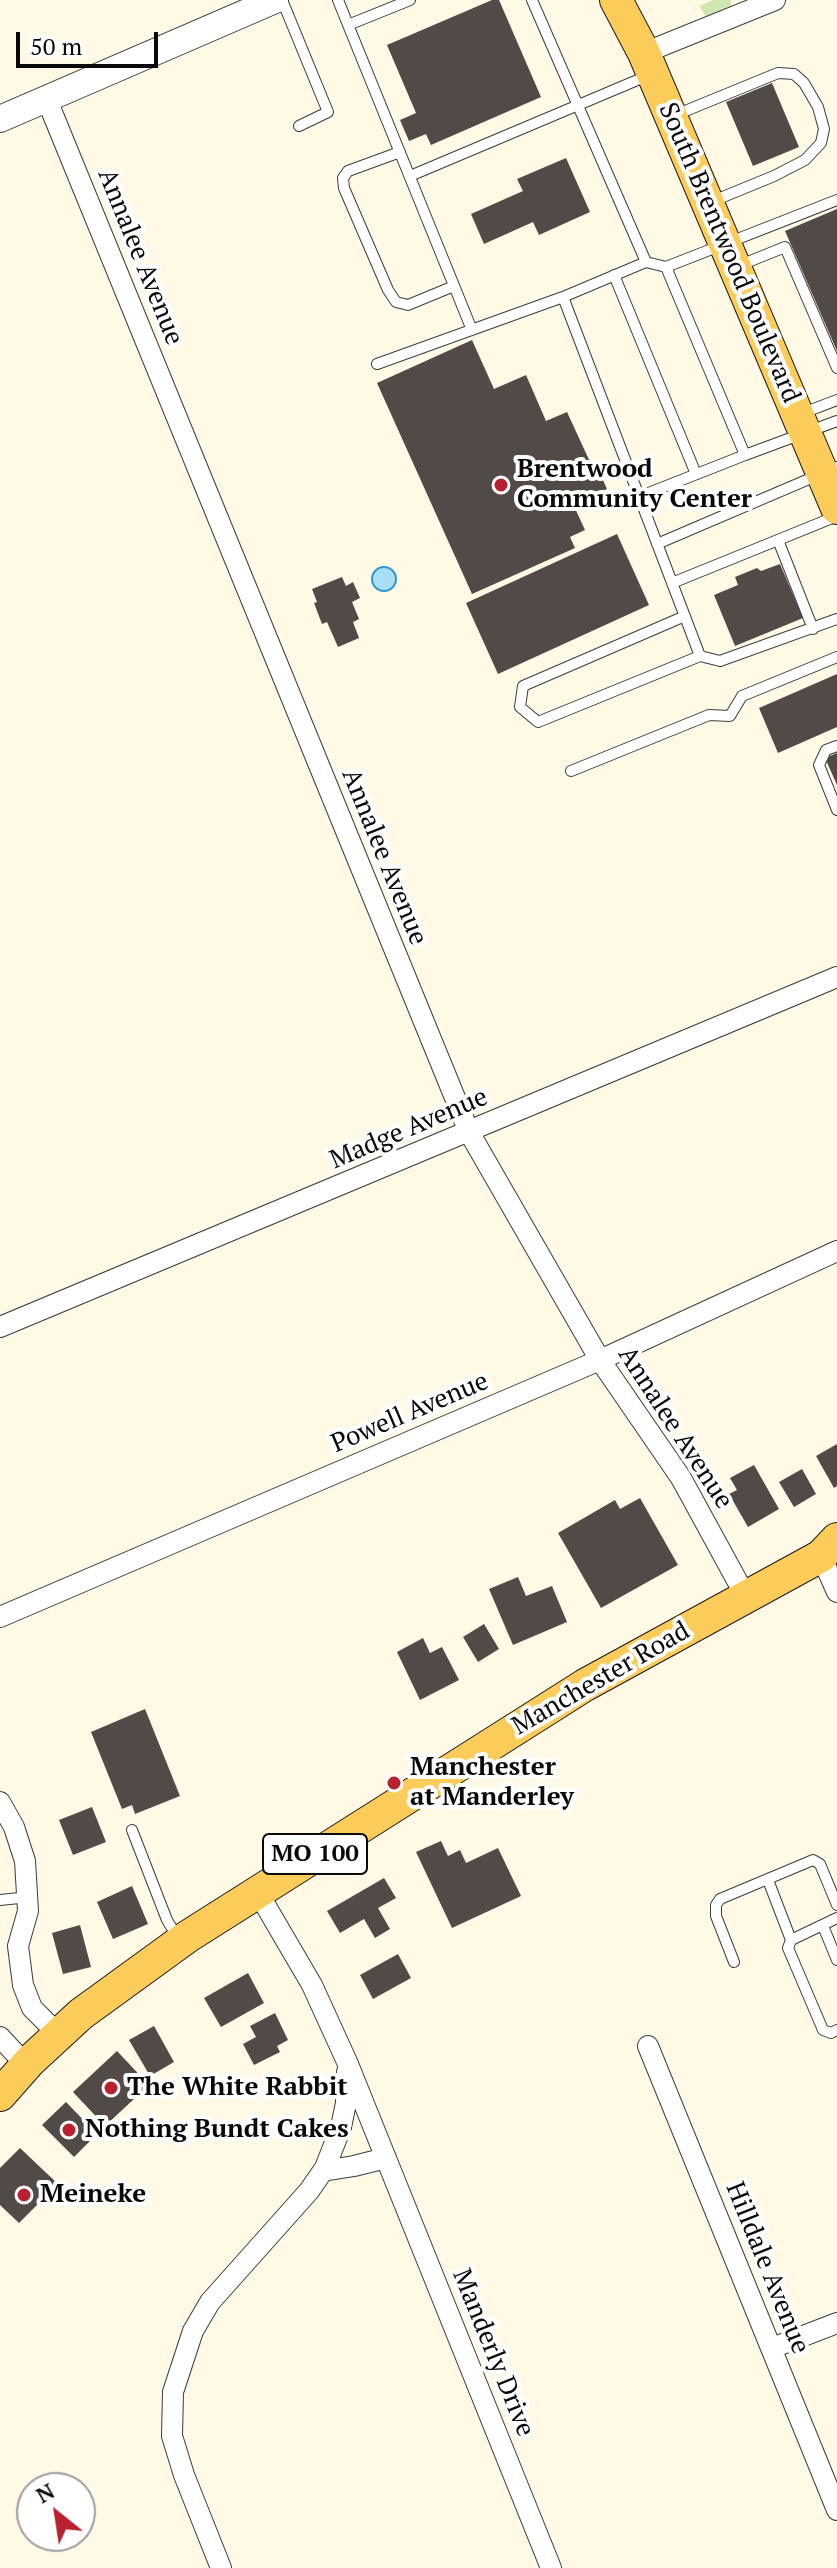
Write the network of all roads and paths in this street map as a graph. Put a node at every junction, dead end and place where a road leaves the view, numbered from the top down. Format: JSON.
{"nodes":[{"id":1,"x":275,"y":0,"type":"edge"},
{"id":2,"x":282,"y":0,"type":"edge"},
{"id":3,"x":338,"y":0,"type":"edge"},
{"id":4,"x":410,"y":0,"type":"edge"},
{"id":5,"x":532,"y":0,"type":"edge"},
{"id":6,"x":616,"y":0,"type":"edge"},
{"id":7,"x":775,"y":0,"type":"edge"},
{"id":8,"x":348,"y":25,"type":"junction"},
{"id":9,"x":648,"y":63,"type":"junction"},
{"id":10,"x":47,"y":100,"type":"junction"},
{"id":11,"x":579,"y":105,"type":"junction"},
{"id":12,"x":671,"y":117,"type":"junction"},
{"id":13,"x":0,"y":119,"type":"edge"},
{"id":14,"x":299,"y":126,"type":"dead end"},
{"id":15,"x":400,"y":152,"type":"junction"},
{"id":16,"x":410,"y":176,"type":"junction"},
{"id":17,"x":837,"y":200,"type":"edge"},
{"id":18,"x":708,"y":203,"type":"junction"},
{"id":19,"x":730,"y":256,"type":"junction"},
{"id":20,"x":646,"y":262,"type":"junction"},
{"id":21,"x":666,"y":267,"type":"junction"},
{"id":22,"x":614,"y":275,"type":"junction"},
{"id":23,"x":454,"y":286,"type":"junction"},
{"id":24,"x":563,"y":297,"type":"junction"},
{"id":25,"x":472,"y":330,"type":"junction"},
{"id":26,"x":377,"y":364,"type":"dead end"},
{"id":27,"x":837,"y":368,"type":"edge"},
{"id":28,"x":837,"y":400,"type":"edge"},
{"id":29,"x":837,"y":421,"type":"edge"},
{"id":30,"x":801,"y":424,"type":"junction"},
{"id":31,"x":745,"y":455,"type":"junction"},
{"id":32,"x":830,"y":470,"type":"edge"},
{"id":33,"x":696,"y":474,"type":"junction"},
{"id":34,"x":641,"y":496,"type":"junction"},
{"id":35,"x":837,"y":508,"type":"edge"},
{"id":36,"x":837,"y":516,"type":"edge"},
{"id":37,"x":778,"y":540,"type":"junction"},
{"id":38,"x":657,"y":544,"type":"junction"},
{"id":39,"x":672,"y":583,"type":"junction"},
{"id":40,"x":685,"y":616,"type":"junction"},
{"id":41,"x":837,"y":619,"type":"edge"},
{"id":42,"x":813,"y":629,"type":"junction"},
{"id":43,"x":700,"y":656,"type":"junction"},
{"id":44,"x":837,"y":657,"type":"edge"},
{"id":45,"x":837,"y":746,"type":"edge"},
{"id":46,"x":571,"y":771,"type":"dead end"},
{"id":47,"x":837,"y":810,"type":"edge"},
{"id":48,"x":837,"y":977,"type":"edge"},
{"id":49,"x":469,"y":1132,"type":"junction"},
{"id":50,"x":837,"y":1251,"type":"edge"},
{"id":51,"x":0,"y":1327,"type":"edge"},
{"id":52,"x":600,"y":1360,"type":"junction"},
{"id":53,"x":832,"y":1549,"type":"edge"},
{"id":54,"x":837,"y":1592,"type":"edge"},
{"id":55,"x":746,"y":1597,"type":"junction"},
{"id":56,"x":0,"y":1617,"type":"edge"},
{"id":57,"x":0,"y":1802,"type":"edge"},
{"id":58,"x":132,"y":1830,"type":"dead end"},
{"id":59,"x":768,"y":1880,"type":"junction"},
{"id":60,"x":257,"y":1891,"type":"junction"},
{"id":61,"x":29,"y":1897,"type":"junction"},
{"id":62,"x":0,"y":1900,"type":"edge"},
{"id":63,"x":837,"y":1905,"type":"edge"},
{"id":64,"x":837,"y":1918,"type":"edge"},
{"id":65,"x":823,"y":1926,"type":"junction"},
{"id":66,"x":180,"y":1941,"type":"junction"},
{"id":67,"x":789,"y":1944,"type":"junction"},
{"id":68,"x":837,"y":1960,"type":"edge"},
{"id":69,"x":734,"y":1962,"type":"dead end"},
{"id":70,"x":837,"y":2030,"type":"edge"},
{"id":71,"x":58,"y":2034,"type":"junction"},
{"id":72,"x":0,"y":2037,"type":"edge"},
{"id":73,"x":648,"y":2046,"type":"dead end"},
{"id":74,"x":348,"y":2064,"type":"junction"},
{"id":75,"x":26,"y":2065,"type":"junction"},
{"id":76,"x":0,"y":2095,"type":"edge"},
{"id":77,"x":386,"y":2158,"type":"junction"},
{"id":78,"x":323,"y":2171,"type":"junction"},
{"id":79,"x":837,"y":2323,"type":"edge"},
{"id":80,"x":772,"y":2348,"type":"junction"},
{"id":81,"x":837,"y":2510,"type":"edge"},
{"id":82,"x":221,"y":2568,"type":"edge"},
{"id":83,"x":551,"y":2568,"type":"edge"}],
"edges":[{"from":1,"to":10,"type":"street"},
{"from":2,"to":14,"type":"lane"},
{"from":3,"to":8,"type":"lane"},
{"from":4,"to":8,"type":"lane"},
{"from":5,"to":11,"type":"lane"},
{"from":6,"to":9,"type":"main road","name":"South Brentwood Boulevard"},
{"from":7,"to":9,"type":"street"},
{"from":8,"to":15,"type":"lane"},
{"from":9,"to":11,"type":"lane"},
{"from":9,"to":12,"type":"main road","name":"South Brentwood Boulevard"},
{"from":10,"to":13,"type":"street"},
{"from":10,"to":49,"type":"street","name":"Annalee Avenue"},
{"from":11,"to":16,"type":"lane"},
{"from":11,"to":20,"type":"lane"},
{"from":12,"to":18,"type":"main road","name":"South Brentwood Boulevard"},
{"from":12,"to":18,"type":"lane"},
{"from":15,"to":16,"type":"lane"},
{"from":15,"to":23,"type":"lane"},
{"from":16,"to":23,"type":"lane"},
{"from":17,"to":19,"type":"lane"},
{"from":18,"to":19,"type":"main road","name":"South Brentwood Boulevard"},
{"from":19,"to":21,"type":"lane"},
{"from":19,"to":27,"type":"lane"},
{"from":19,"to":30,"type":"main road","name":"South Brentwood Boulevard"},
{"from":20,"to":21,"type":"lane"},
{"from":20,"to":22,"type":"lane"},
{"from":21,"to":31,"type":"lane"},
{"from":22,"to":24,"type":"lane"},
{"from":22,"to":33,"type":"lane"},
{"from":23,"to":25,"type":"lane"},
{"from":24,"to":25,"type":"lane"},
{"from":24,"to":34,"type":"lane"},
{"from":25,"to":26,"type":"lane"},
{"from":28,"to":30,"type":"lane"},
{"from":29,"to":30,"type":"lane"},
{"from":30,"to":31,"type":"lane"},
{"from":30,"to":32,"type":"main road","name":"South Brentwood Boulevard"},
{"from":31,"to":33,"type":"lane"},
{"from":32,"to":35,"type":"main road","name":"South Brentwood Boulevard"},
{"from":32,"to":38,"type":"lane"},
{"from":33,"to":34,"type":"lane"},
{"from":34,"to":38,"type":"lane"},
{"from":36,"to":37,"type":"lane"},
{"from":37,"to":39,"type":"lane"},
{"from":37,"to":42,"type":"lane"},
{"from":38,"to":39,"type":"lane"},
{"from":39,"to":40,"type":"lane"},
{"from":40,"to":43,"type":"lane"},
{"from":40,"to":43,"type":"lane"},
{"from":41,"to":42,"type":"lane"},
{"from":42,"to":43,"type":"lane"},
{"from":44,"to":46,"type":"lane"},
{"from":45,"to":47,"type":"lane"},
{"from":48,"to":49,"type":"street","name":"Madge Avenue"},
{"from":49,"to":51,"type":"street","name":"Madge Avenue"},
{"from":49,"to":52,"type":"street","name":"Annalee Avenue"},
{"from":50,"to":52,"type":"street","name":"Powell Avenue"},
{"from":52,"to":55,"type":"street","name":"Annalee Avenue"},
{"from":52,"to":56,"type":"street","name":"Powell Avenue"},
{"from":53,"to":54,"type":"street"},
{"from":53,"to":55,"type":"main road","name":"Manchester Road","number":"MO 100"},
{"from":55,"to":60,"type":"main road","name":"Manchester Road","number":"MO 100"},
{"from":57,"to":61,"type":"street"},
{"from":58,"to":66,"type":"lane"},
{"from":59,"to":63,"type":"lane"},
{"from":59,"to":67,"type":"lane"},
{"from":59,"to":69,"type":"lane"},
{"from":60,"to":66,"type":"main road","name":"Manchester Road","number":"MO 100"},
{"from":60,"to":74,"type":"street","name":"Manderly Drive"},
{"from":61,"to":62,"type":"lane"},
{"from":61,"to":71,"type":"street"},
{"from":64,"to":65,"type":"lane"},
{"from":65,"to":67,"type":"lane"},
{"from":65,"to":68,"type":"lane"},
{"from":66,"to":71,"type":"main road","name":"Manchester Road","number":"MO 100"},
{"from":67,"to":70,"type":"lane"},
{"from":71,"to":75,"type":"main road","name":"Manchester Road","number":"MO 100"},
{"from":72,"to":75,"type":"street"},
{"from":73,"to":80,"type":"street","name":"Hilldale Avenue"},
{"from":74,"to":77,"type":"street","name":"Manderly Drive"},
{"from":74,"to":78,"type":"street"},
{"from":75,"to":76,"type":"main road","name":"Manchester Road","number":"MO 100"},
{"from":77,"to":78,"type":"street"},
{"from":77,"to":83,"type":"street","name":"Manderly Drive"},
{"from":78,"to":82,"type":"street"},
{"from":79,"to":80,"type":"street"},
{"from":80,"to":81,"type":"street","name":"Hilldale Avenue"}]}
